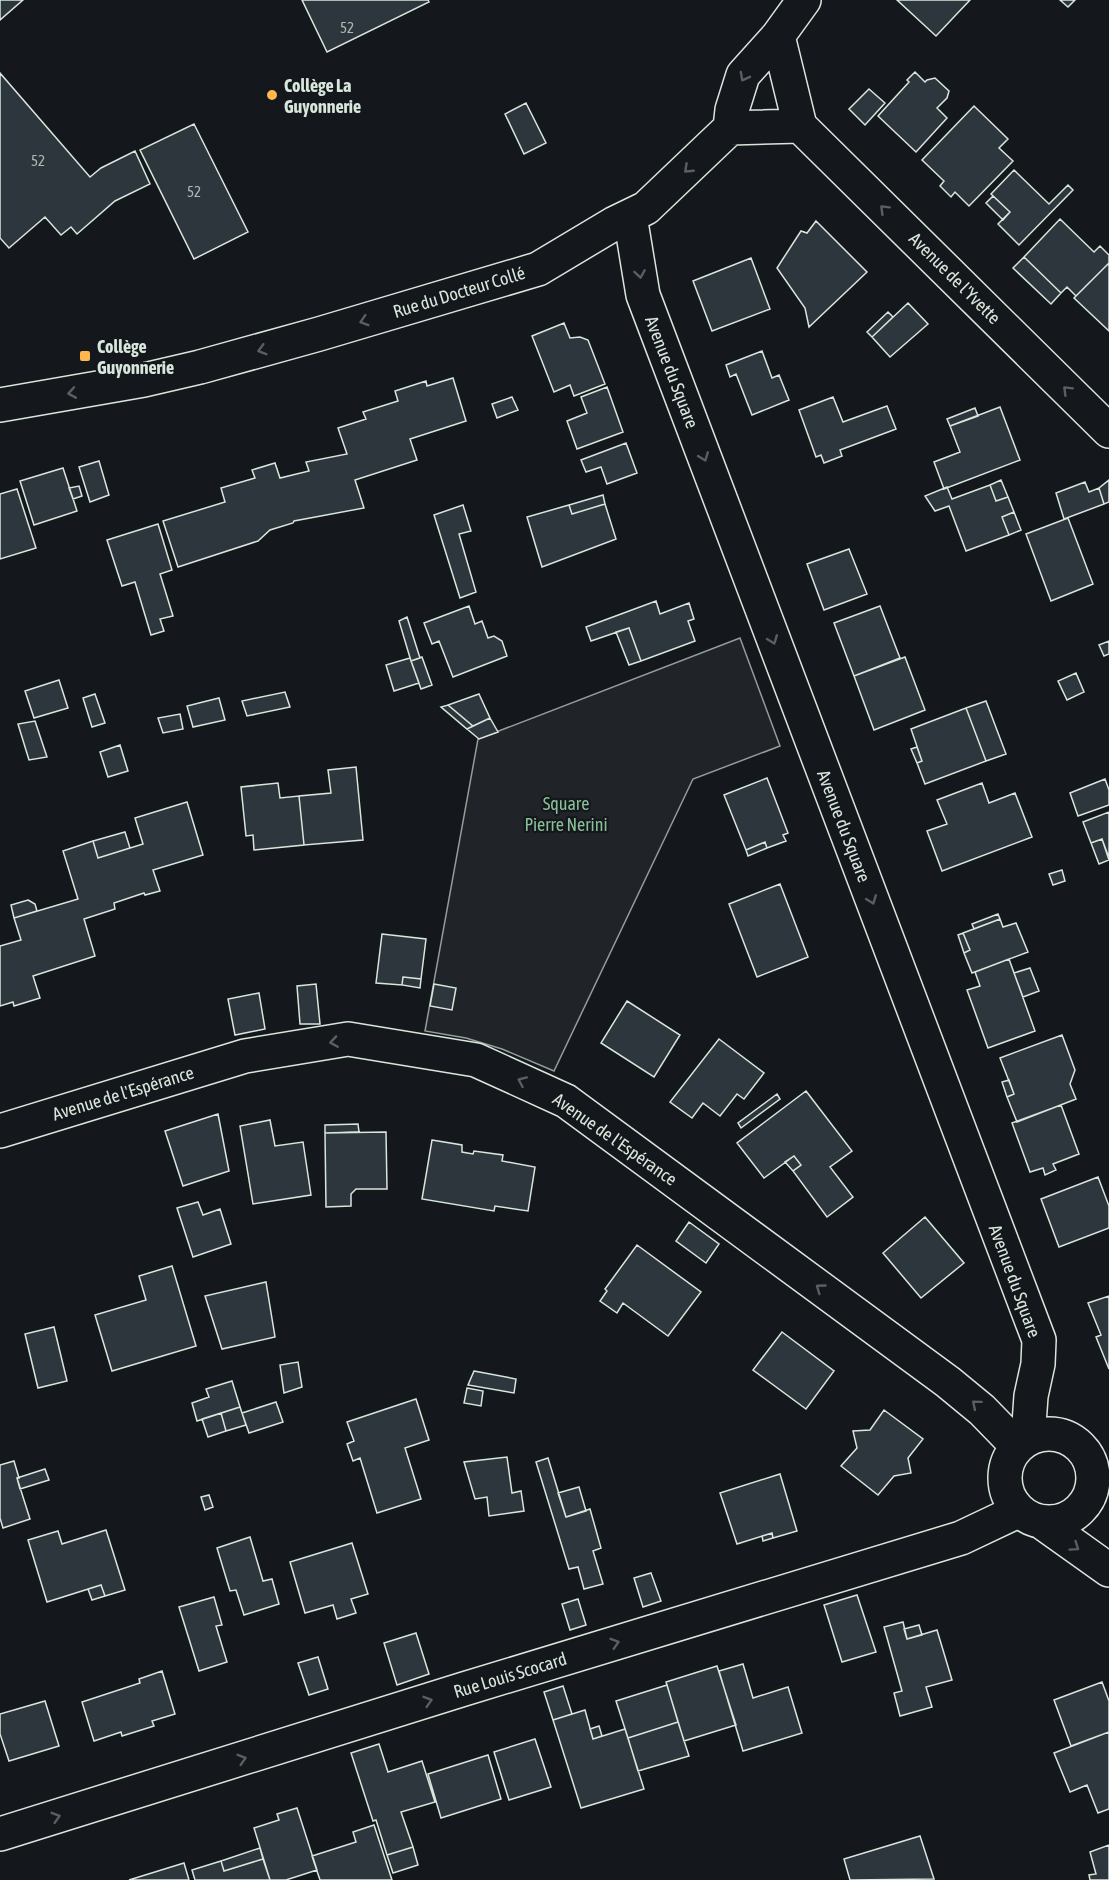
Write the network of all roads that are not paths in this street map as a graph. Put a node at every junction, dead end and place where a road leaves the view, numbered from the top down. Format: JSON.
{"nodes":[{"id":1,"x":804,"y":0,"type":"edge"},
{"id":2,"x":778,"y":36,"type":"junction"},
{"id":3,"x":800,"y":126,"type":"junction"},
{"id":4,"x":730,"y":128,"type":"junction"},
{"id":5,"x":630,"y":216,"type":"junction"},
{"id":6,"x":0,"y":405,"type":"edge"},
{"id":7,"x":1109,"y":431,"type":"edge"},
{"id":8,"x":0,"y":1131,"type":"edge"},
{"id":9,"x":1022,"y":1442,"type":"junction"},
{"id":10,"x":1101,"y":1479,"type":"edge"},
{"id":11,"x":1030,"y":1517,"type":"junction"},
{"id":12,"x":1109,"y":1570,"type":"edge"},
{"id":13,"x":0,"y":1834,"type":"edge"}],
"edges":[{"from":1,"to":2,"type":"street"},
{"from":2,"to":3,"type":"street"},
{"from":2,"to":4,"type":"street","one_way":true},
{"from":3,"to":4,"type":"street"},
{"from":7,"to":3,"type":"street","name":"Avenue de l'Yvette","one_way":true},
{"from":4,"to":5,"type":"street","name":"Rue du Docteur Collé","one_way":true},
{"from":5,"to":6,"type":"street","name":"Rue du Docteur Collé","one_way":true},
{"from":5,"to":9,"type":"street","name":"Avenue du Square","one_way":true},
{"from":9,"to":8,"type":"street","name":"Avenue de l'Espérance","one_way":true},
{"from":9,"to":10,"type":"street"},
{"from":9,"to":11,"type":"street"},
{"from":10,"to":11,"type":"street"},
{"from":11,"to":12,"type":"street","one_way":true},
{"from":13,"to":11,"type":"street","name":"Rue Louis Scocard","one_way":true}]}
